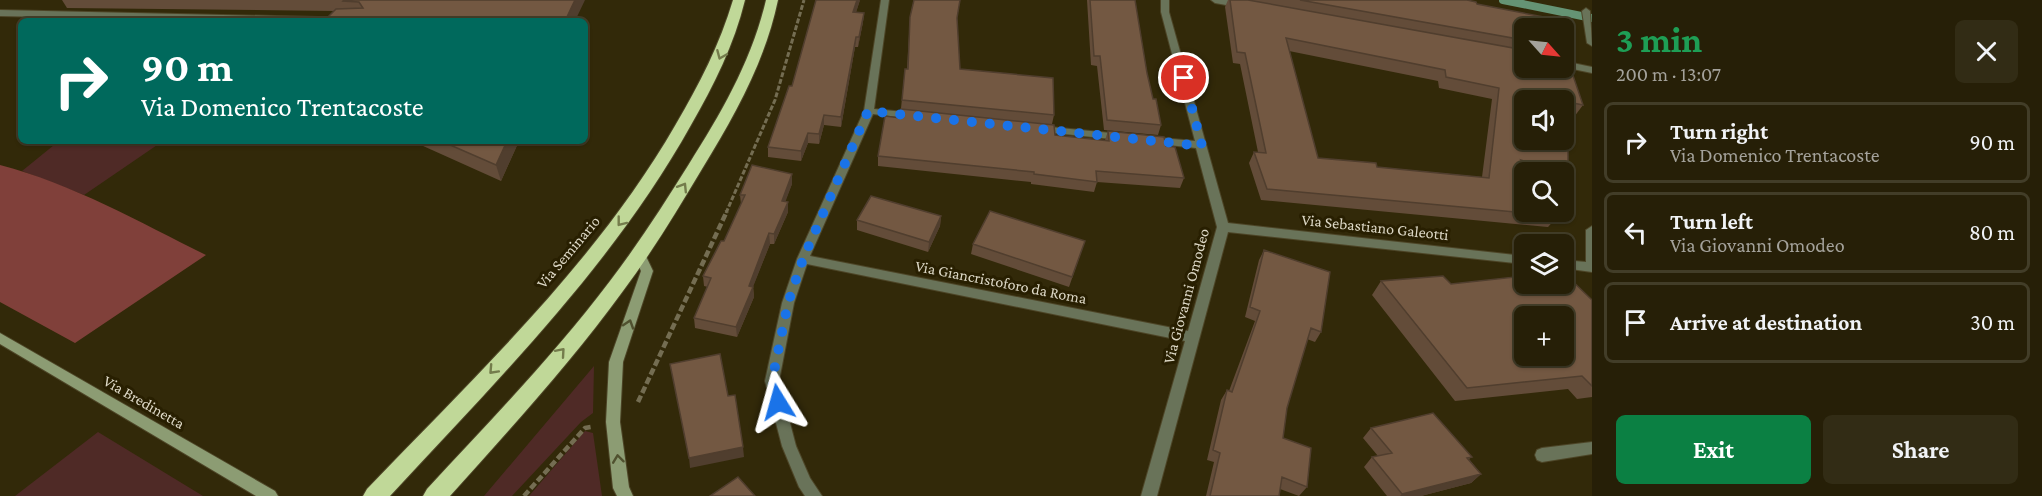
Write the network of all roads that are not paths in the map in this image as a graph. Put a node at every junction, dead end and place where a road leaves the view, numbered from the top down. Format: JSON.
{"nodes":[{"id":1,"x":740,"y":0,"type":"edge"},
{"id":2,"x":772,"y":0,"type":"edge"},
{"id":3,"x":885,"y":0,"type":"edge"},
{"id":4,"x":1165,"y":0,"type":"edge"},
{"id":5,"x":1215,"y":0,"type":"edge"},
{"id":6,"x":1250,"y":6,"type":"edge"},
{"id":7,"x":1586,"y":11,"type":"dead end"},
{"id":8,"x":0,"y":13,"type":"edge"},
{"id":9,"x":227,"y":18,"type":"edge"},
{"id":10,"x":1592,"y":43,"type":"edge"},
{"id":11,"x":1574,"y":66,"type":"edge"},
{"id":12,"x":1592,"y":70,"type":"edge"},
{"id":13,"x":868,"y":111,"type":"junction"},
{"id":14,"x":928,"y":117,"type":"edge"},
{"id":15,"x":1024,"y":127,"type":"edge"},
{"id":16,"x":1131,"y":138,"type":"edge"},
{"id":17,"x":1143,"y":139,"type":"edge"},
{"id":18,"x":1202,"y":146,"type":"junction"},
{"id":19,"x":1223,"y":227,"type":"junction"},
{"id":20,"x":1592,"y":230,"type":"edge"},
{"id":21,"x":639,"y":253,"type":"junction"},
{"id":22,"x":803,"y":259,"type":"junction"},
{"id":23,"x":1514,"y":259,"type":"edge"},
{"id":24,"x":1574,"y":265,"type":"edge"},
{"id":25,"x":1591,"y":267,"type":"edge"},
{"id":26,"x":1193,"y":337,"type":"junction"},
{"id":27,"x":0,"y":339,"type":"edge"},
{"id":28,"x":420,"y":448,"type":"junction"},
{"id":29,"x":1592,"y":448,"type":"edge"},
{"id":30,"x":1542,"y":455,"type":"dead end"},
{"id":31,"x":454,"y":475,"type":"junction"},
{"id":32,"x":270,"y":496,"type":"edge"},
{"id":33,"x":363,"y":496,"type":"edge"},
{"id":34,"x":375,"y":496,"type":"edge"},
{"id":35,"x":435,"y":496,"type":"edge"},
{"id":36,"x":440,"y":496,"type":"edge"},
{"id":37,"x":625,"y":496,"type":"edge"},
{"id":38,"x":814,"y":496,"type":"edge"},
{"id":39,"x":1149,"y":496,"type":"edge"}],
"edges":[{"from":1,"to":28,"type":"highway","name":"Via Seminario","one_way":true},
{"from":21,"to":2,"type":"highway","one_way":true},
{"from":3,"to":13,"type":"street"},
{"from":4,"to":18,"type":"street","name":"Via Giovanni Omodeo"},
{"from":5,"to":6,"type":"street"},
{"from":7,"to":10,"type":"street"},
{"from":8,"to":9,"type":"street"},
{"from":11,"to":12,"type":"street"},
{"from":13,"to":14,"type":"street"},
{"from":13,"to":22,"type":"street"},
{"from":15,"to":16,"type":"street"},
{"from":17,"to":18,"type":"street"},
{"from":18,"to":19,"type":"street","name":"Via Giovanni Omodeo"},
{"from":19,"to":23,"type":"street","name":"Via Sebastiano Galeotti"},
{"from":19,"to":26,"type":"street","name":"Via Giovanni Omodeo"},
{"from":20,"to":25,"type":"street"},
{"from":31,"to":21,"type":"highway","one_way":true},
{"from":37,"to":21,"type":"street","one_way":true},
{"from":22,"to":26,"type":"street","name":"Via Giancristoforo da Roma"},
{"from":22,"to":38,"type":"street"},
{"from":24,"to":25,"type":"street"},
{"from":26,"to":39,"type":"street","name":"Via Giovanni Omodeo"},
{"from":27,"to":32,"type":"street","name":"Via Bredinetta"},
{"from":28,"to":33,"type":"highway"},
{"from":28,"to":34,"type":"highway","name":"Via Seminario"},
{"from":29,"to":30,"type":"street"},
{"from":31,"to":35,"type":"highway"},
{"from":31,"to":36,"type":"highway"}]}
